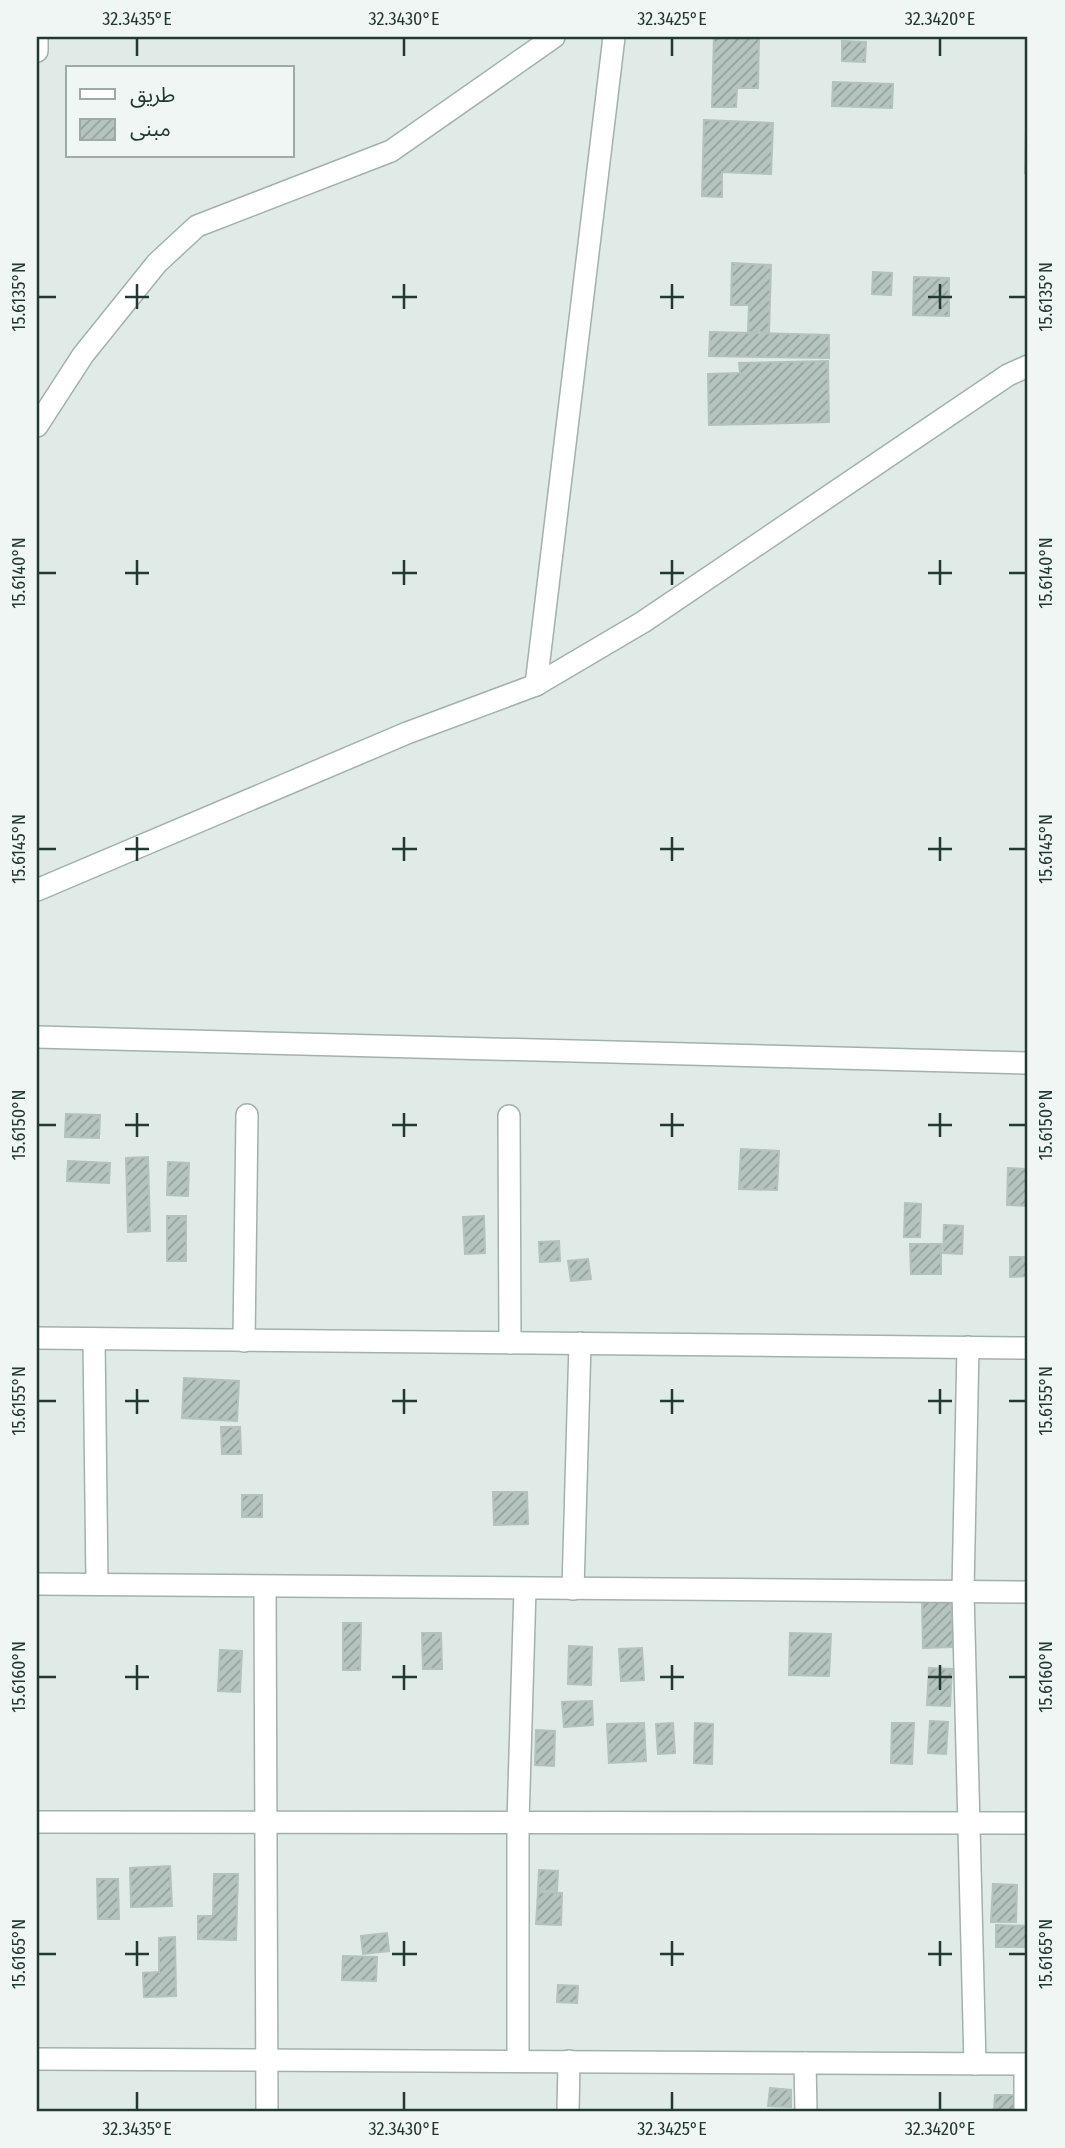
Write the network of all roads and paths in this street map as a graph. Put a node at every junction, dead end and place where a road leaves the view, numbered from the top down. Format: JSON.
{"nodes":[{"id":1,"x":37,"y":37,"type":"edge"},
{"id":2,"x":554,"y":37,"type":"edge"},
{"id":3,"x":614,"y":37,"type":"edge"},
{"id":4,"x":37,"y":51,"type":"edge"},
{"id":5,"x":1028,"y":366,"type":"edge"},
{"id":6,"x":37,"y":426,"type":"edge"},
{"id":7,"x":536,"y":685,"type":"junction"},
{"id":8,"x":37,"y":890,"type":"edge"},
{"id":9,"x":37,"y":1037,"type":"edge"},
{"id":10,"x":1028,"y":1063,"type":"edge"},
{"id":11,"x":247,"y":1115,"type":"dead end"},
{"id":12,"x":509,"y":1116,"type":"dead end"},
{"id":13,"x":37,"y":1338,"type":"edge"},
{"id":14,"x":94,"y":1339,"type":"junction"},
{"id":15,"x":244,"y":1340,"type":"junction"},
{"id":16,"x":510,"y":1343,"type":"junction"},
{"id":17,"x":580,"y":1343,"type":"junction"},
{"id":18,"x":968,"y":1347,"type":"junction"},
{"id":19,"x":1028,"y":1348,"type":"edge"},
{"id":20,"x":37,"y":1584,"type":"edge"},
{"id":21,"x":97,"y":1584,"type":"junction"},
{"id":22,"x":265,"y":1587,"type":"junction"},
{"id":23,"x":525,"y":1589,"type":"junction"},
{"id":24,"x":573,"y":1589,"type":"junction"},
{"id":25,"x":963,"y":1591,"type":"junction"},
{"id":26,"x":1028,"y":1592,"type":"edge"},
{"id":27,"x":37,"y":1822,"type":"edge"},
{"id":28,"x":266,"y":1822,"type":"junction"},
{"id":29,"x":519,"y":1822,"type":"junction"},
{"id":30,"x":971,"y":1823,"type":"junction"},
{"id":31,"x":1028,"y":1823,"type":"edge"},
{"id":32,"x":37,"y":2059,"type":"edge"},
{"id":33,"x":268,"y":2060,"type":"junction"},
{"id":34,"x":519,"y":2061,"type":"junction"},
{"id":35,"x":569,"y":2061,"type":"junction"},
{"id":36,"x":805,"y":2063,"type":"junction"},
{"id":37,"x":975,"y":2064,"type":"junction"},
{"id":38,"x":1027,"y":2064,"type":"edge"},
{"id":39,"x":267,"y":2111,"type":"edge"},
{"id":40,"x":568,"y":2111,"type":"edge"},
{"id":41,"x":806,"y":2111,"type":"edge"},
{"id":42,"x":1025,"y":2111,"type":"edge"}],
"edges":[{"from":1,"to":4,"type":"street"},
{"from":2,"to":6,"type":"street"},
{"from":3,"to":7,"type":"street"},
{"from":5,"to":7,"type":"street"},
{"from":7,"to":8,"type":"street"},
{"from":9,"to":10,"type":"street"},
{"from":11,"to":15,"type":"street"},
{"from":12,"to":16,"type":"street"},
{"from":13,"to":14,"type":"street"},
{"from":14,"to":15,"type":"street"},
{"from":14,"to":21,"type":"street"},
{"from":15,"to":16,"type":"street"},
{"from":16,"to":17,"type":"street"},
{"from":17,"to":18,"type":"street"},
{"from":17,"to":24,"type":"street"},
{"from":18,"to":19,"type":"street"},
{"from":18,"to":25,"type":"street"},
{"from":20,"to":21,"type":"street"},
{"from":21,"to":22,"type":"street"},
{"from":22,"to":23,"type":"street"},
{"from":22,"to":28,"type":"street"},
{"from":23,"to":24,"type":"street"},
{"from":23,"to":29,"type":"street"},
{"from":24,"to":25,"type":"street"},
{"from":25,"to":26,"type":"street"},
{"from":25,"to":30,"type":"street"},
{"from":27,"to":28,"type":"street"},
{"from":28,"to":29,"type":"street"},
{"from":28,"to":33,"type":"street"},
{"from":29,"to":30,"type":"street"},
{"from":29,"to":34,"type":"street"},
{"from":30,"to":31,"type":"street"},
{"from":30,"to":37,"type":"street"},
{"from":32,"to":33,"type":"street"},
{"from":33,"to":34,"type":"street"},
{"from":33,"to":39,"type":"street"},
{"from":34,"to":35,"type":"street"},
{"from":35,"to":36,"type":"street"},
{"from":35,"to":40,"type":"street"},
{"from":36,"to":37,"type":"street"},
{"from":36,"to":41,"type":"street"},
{"from":37,"to":38,"type":"street"},
{"from":38,"to":42,"type":"street"}]}
